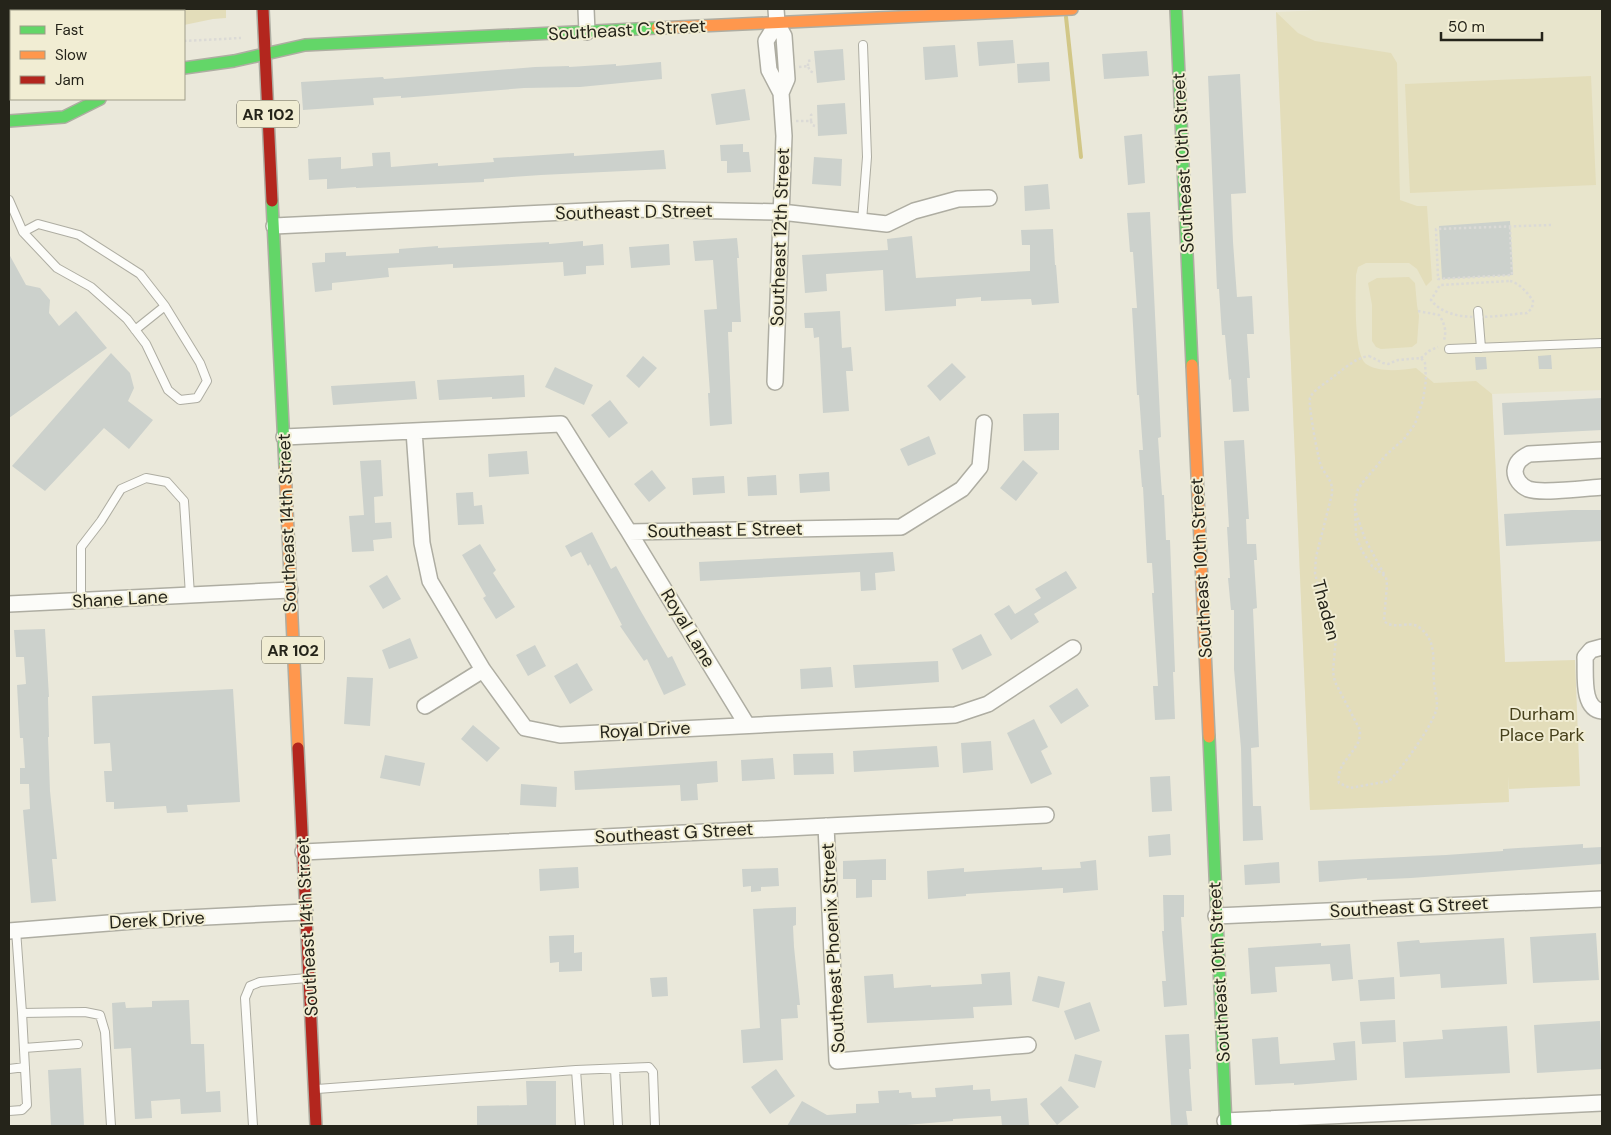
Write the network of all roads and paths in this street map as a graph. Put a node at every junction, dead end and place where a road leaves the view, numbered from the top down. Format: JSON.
{"nodes":[{"id":1,"x":263,"y":9,"type":"edge"},
{"id":2,"x":586,"y":9,"type":"edge"},
{"id":3,"x":1072,"y":9,"type":"edge"},
{"id":4,"x":1176,"y":9,"type":"edge"},
{"id":5,"x":975,"y":11,"type":"edge"},
{"id":6,"x":776,"y":16,"type":"edge"},
{"id":7,"x":587,"y":32,"type":"junction"},
{"id":8,"x":241,"y":38,"type":"dead end"},
{"id":9,"x":185,"y":41,"type":"edge"},
{"id":10,"x":863,"y":45,"type":"dead end"},
{"id":11,"x":266,"y":54,"type":"junction"},
{"id":12,"x":813,"y":60,"type":"dead end"},
{"id":13,"x":808,"y":66,"type":"dead end"},
{"id":14,"x":185,"y":68,"type":"edge"},
{"id":15,"x":98,"y":100,"type":"edge"},
{"id":16,"x":814,"y":113,"type":"dead end"},
{"id":17,"x":9,"y":121,"type":"edge"},
{"id":18,"x":811,"y":121,"type":"junction"},
{"id":19,"x":783,"y":122,"type":"junction"},
{"id":20,"x":815,"y":126,"type":"dead end"},
{"id":21,"x":989,"y":198,"type":"dead end"},
{"id":22,"x":9,"y":200,"type":"edge"},
{"id":23,"x":781,"y":212,"type":"junction"},
{"id":24,"x":862,"y":221,"type":"junction"},
{"id":25,"x":1551,"y":225,"type":"dead end"},
{"id":26,"x":274,"y":226,"type":"junction"},
{"id":27,"x":1507,"y":228,"type":"junction"},
{"id":28,"x":23,"y":232,"type":"junction"},
{"id":29,"x":1432,"y":297,"type":"dead end"},
{"id":30,"x":1533,"y":302,"type":"dead end"},
{"id":31,"x":165,"y":306,"type":"junction"},
{"id":32,"x":1478,"y":310,"type":"dead end"},
{"id":33,"x":1418,"y":311,"type":"dead end"},
{"id":34,"x":136,"y":330,"type":"junction"},
{"id":35,"x":1602,"y":343,"type":"edge"},
{"id":36,"x":1480,"y":348,"type":"junction"},
{"id":37,"x":1449,"y":349,"type":"dead end"},
{"id":38,"x":1421,"y":358,"type":"junction"},
{"id":39,"x":775,"y":382,"type":"dead end"},
{"id":40,"x":984,"y":423,"type":"dead end"},
{"id":41,"x":414,"y":431,"type":"junction"},
{"id":42,"x":284,"y":436,"type":"junction"},
{"id":43,"x":1602,"y":450,"type":"edge"},
{"id":44,"x":1602,"y":487,"type":"edge"},
{"id":45,"x":1355,"y":511,"type":"junction"},
{"id":46,"x":629,"y":532,"type":"junction"},
{"id":47,"x":1384,"y":576,"type":"junction"},
{"id":48,"x":290,"y":590,"type":"junction"},
{"id":49,"x":190,"y":595,"type":"junction"},
{"id":50,"x":81,"y":601,"type":"junction"},
{"id":51,"x":9,"y":604,"type":"edge"},
{"id":52,"x":1602,"y":647,"type":"edge"},
{"id":53,"x":1073,"y":648,"type":"dead end"},
{"id":54,"x":483,"y":670,"type":"junction"},
{"id":55,"x":425,"y":706,"type":"dead end"},
{"id":56,"x":1602,"y":711,"type":"edge"},
{"id":57,"x":747,"y":725,"type":"junction"},
{"id":58,"x":1046,"y":815,"type":"dead end"},
{"id":59,"x":826,"y":826,"type":"junction"},
{"id":60,"x":303,"y":852,"type":"junction"},
{"id":61,"x":1602,"y":899,"type":"edge"},
{"id":62,"x":305,"y":912,"type":"junction"},
{"id":63,"x":1216,"y":916,"type":"junction"},
{"id":64,"x":13,"y":931,"type":"edge"},
{"id":65,"x":309,"y":978,"type":"junction"},
{"id":66,"x":22,"y":1014,"type":"junction"},
{"id":67,"x":78,"y":1044,"type":"dead end"},
{"id":68,"x":1028,"y":1045,"type":"dead end"},
{"id":69,"x":24,"y":1048,"type":"junction"},
{"id":70,"x":25,"y":1067,"type":"junction"},
{"id":71,"x":615,"y":1068,"type":"junction"},
{"id":72,"x":9,"y":1069,"type":"edge"},
{"id":73,"x":576,"y":1070,"type":"junction"},
{"id":74,"x":315,"y":1089,"type":"junction"},
{"id":75,"x":1602,"y":1103,"type":"edge"},
{"id":76,"x":9,"y":1111,"type":"edge"},
{"id":77,"x":1226,"y":1124,"type":"edge"},
{"id":78,"x":111,"y":1126,"type":"edge"},
{"id":79,"x":253,"y":1126,"type":"edge"},
{"id":80,"x":316,"y":1126,"type":"edge"},
{"id":81,"x":580,"y":1126,"type":"edge"},
{"id":82,"x":618,"y":1126,"type":"edge"},
{"id":83,"x":655,"y":1126,"type":"edge"}],
"edges":[{"from":1,"to":11,"type":"street","name":"Southeast 14th Street","number":"AR 102"},
{"from":2,"to":7,"type":"street"},
{"from":3,"to":5,"type":"street","name":"Southeast C Street"},
{"from":4,"to":63,"type":"street","name":"Southeast 10th Street"},
{"from":5,"to":6,"type":"street","name":"Southeast C Street"},
{"from":6,"to":7,"type":"street","name":"Southeast C Street"},
{"from":6,"to":19,"type":"street","name":"Southeast 12th Street"},
{"from":7,"to":11,"type":"street","name":"Southeast C Street"},
{"from":8,"to":9,"type":"path"},
{"from":10,"to":24,"type":"lane"},
{"from":11,"to":14,"type":"street","name":"Southeast C Street"},
{"from":11,"to":26,"type":"street","name":"Southeast 14th Street","number":"AR 102"},
{"from":12,"to":13,"type":"path"},
{"from":15,"to":17,"type":"street"},
{"from":16,"to":18,"type":"path"},
{"from":18,"to":19,"type":"path"},
{"from":18,"to":20,"type":"path"},
{"from":19,"to":23,"type":"street","name":"Southeast 12th Street"},
{"from":21,"to":24,"type":"street","name":"Southeast D Street"},
{"from":22,"to":28,"type":"lane"},
{"from":23,"to":24,"type":"street","name":"Southeast D Street"},
{"from":23,"to":26,"type":"street","name":"Southeast D Street"},
{"from":23,"to":39,"type":"street","name":"Southeast 12th Street"},
{"from":25,"to":27,"type":"path"},
{"from":26,"to":42,"type":"street","name":"Southeast 14th Street","number":"AR 102"},
{"from":27,"to":27,"type":"path"},
{"from":28,"to":31,"type":"lane"},
{"from":28,"to":34,"type":"lane"},
{"from":29,"to":30,"type":"path"},
{"from":31,"to":34,"type":"lane"},
{"from":31,"to":34,"type":"lane"},
{"from":32,"to":36,"type":"lane"},
{"from":33,"to":38,"type":"path"},
{"from":35,"to":36,"type":"lane"},
{"from":36,"to":37,"type":"lane"},
{"from":38,"to":45,"type":"path"},
{"from":38,"to":47,"type":"path","name":"Thaden"},
{"from":40,"to":46,"type":"street","name":"Southeast E Street"},
{"from":41,"to":42,"type":"street","name":"Southeast E Street"},
{"from":41,"to":46,"type":"street","name":"Southeast E Street"},
{"from":41,"to":54,"type":"street","name":"Royal Drive"},
{"from":42,"to":48,"type":"street","name":"Southeast 14th Street","number":"AR 102"},
{"from":43,"to":44,"type":"street"},
{"from":45,"to":47,"type":"path","name":"Thaden"},
{"from":45,"to":47,"type":"path"},
{"from":46,"to":57,"type":"street","name":"Royal Lane"},
{"from":48,"to":49,"type":"street","name":"Shane Lane"},
{"from":48,"to":60,"type":"street","name":"Southeast 14th Street","number":"AR 102"},
{"from":49,"to":50,"type":"street","name":"Shane Lane"},
{"from":49,"to":50,"type":"lane"},
{"from":50,"to":51,"type":"street","name":"Shane Lane"},
{"from":52,"to":56,"type":"street"},
{"from":53,"to":57,"type":"street","name":"Royal Drive"},
{"from":54,"to":55,"type":"street"},
{"from":54,"to":57,"type":"street","name":"Royal Drive"},
{"from":58,"to":59,"type":"street","name":"Southeast G Street"},
{"from":59,"to":60,"type":"street","name":"Southeast G Street"},
{"from":59,"to":68,"type":"street","name":"Southeast Phoenix Street"},
{"from":60,"to":62,"type":"street","name":"Southeast 14th Street","number":"AR 102"},
{"from":61,"to":63,"type":"street","name":"Southeast G Street"},
{"from":62,"to":64,"type":"street","name":"Derek Drive"},
{"from":62,"to":65,"type":"street","name":"Southeast 14th Street","number":"AR 102"},
{"from":63,"to":77,"type":"street","name":"Southeast 10th Street"},
{"from":64,"to":66,"type":"lane"},
{"from":65,"to":74,"type":"street","name":"Southeast 14th Street","number":"AR 102"},
{"from":65,"to":79,"type":"lane"},
{"from":66,"to":69,"type":"lane"},
{"from":66,"to":78,"type":"lane"},
{"from":67,"to":69,"type":"lane"},
{"from":69,"to":70,"type":"lane"},
{"from":70,"to":72,"type":"lane"},
{"from":70,"to":76,"type":"lane"},
{"from":71,"to":73,"type":"lane"},
{"from":71,"to":82,"type":"lane"},
{"from":71,"to":83,"type":"lane"},
{"from":73,"to":74,"type":"lane"},
{"from":73,"to":81,"type":"lane"},
{"from":74,"to":80,"type":"street","name":"Southeast 14th Street","number":"AR 102"},
{"from":75,"to":77,"type":"street"}]}
